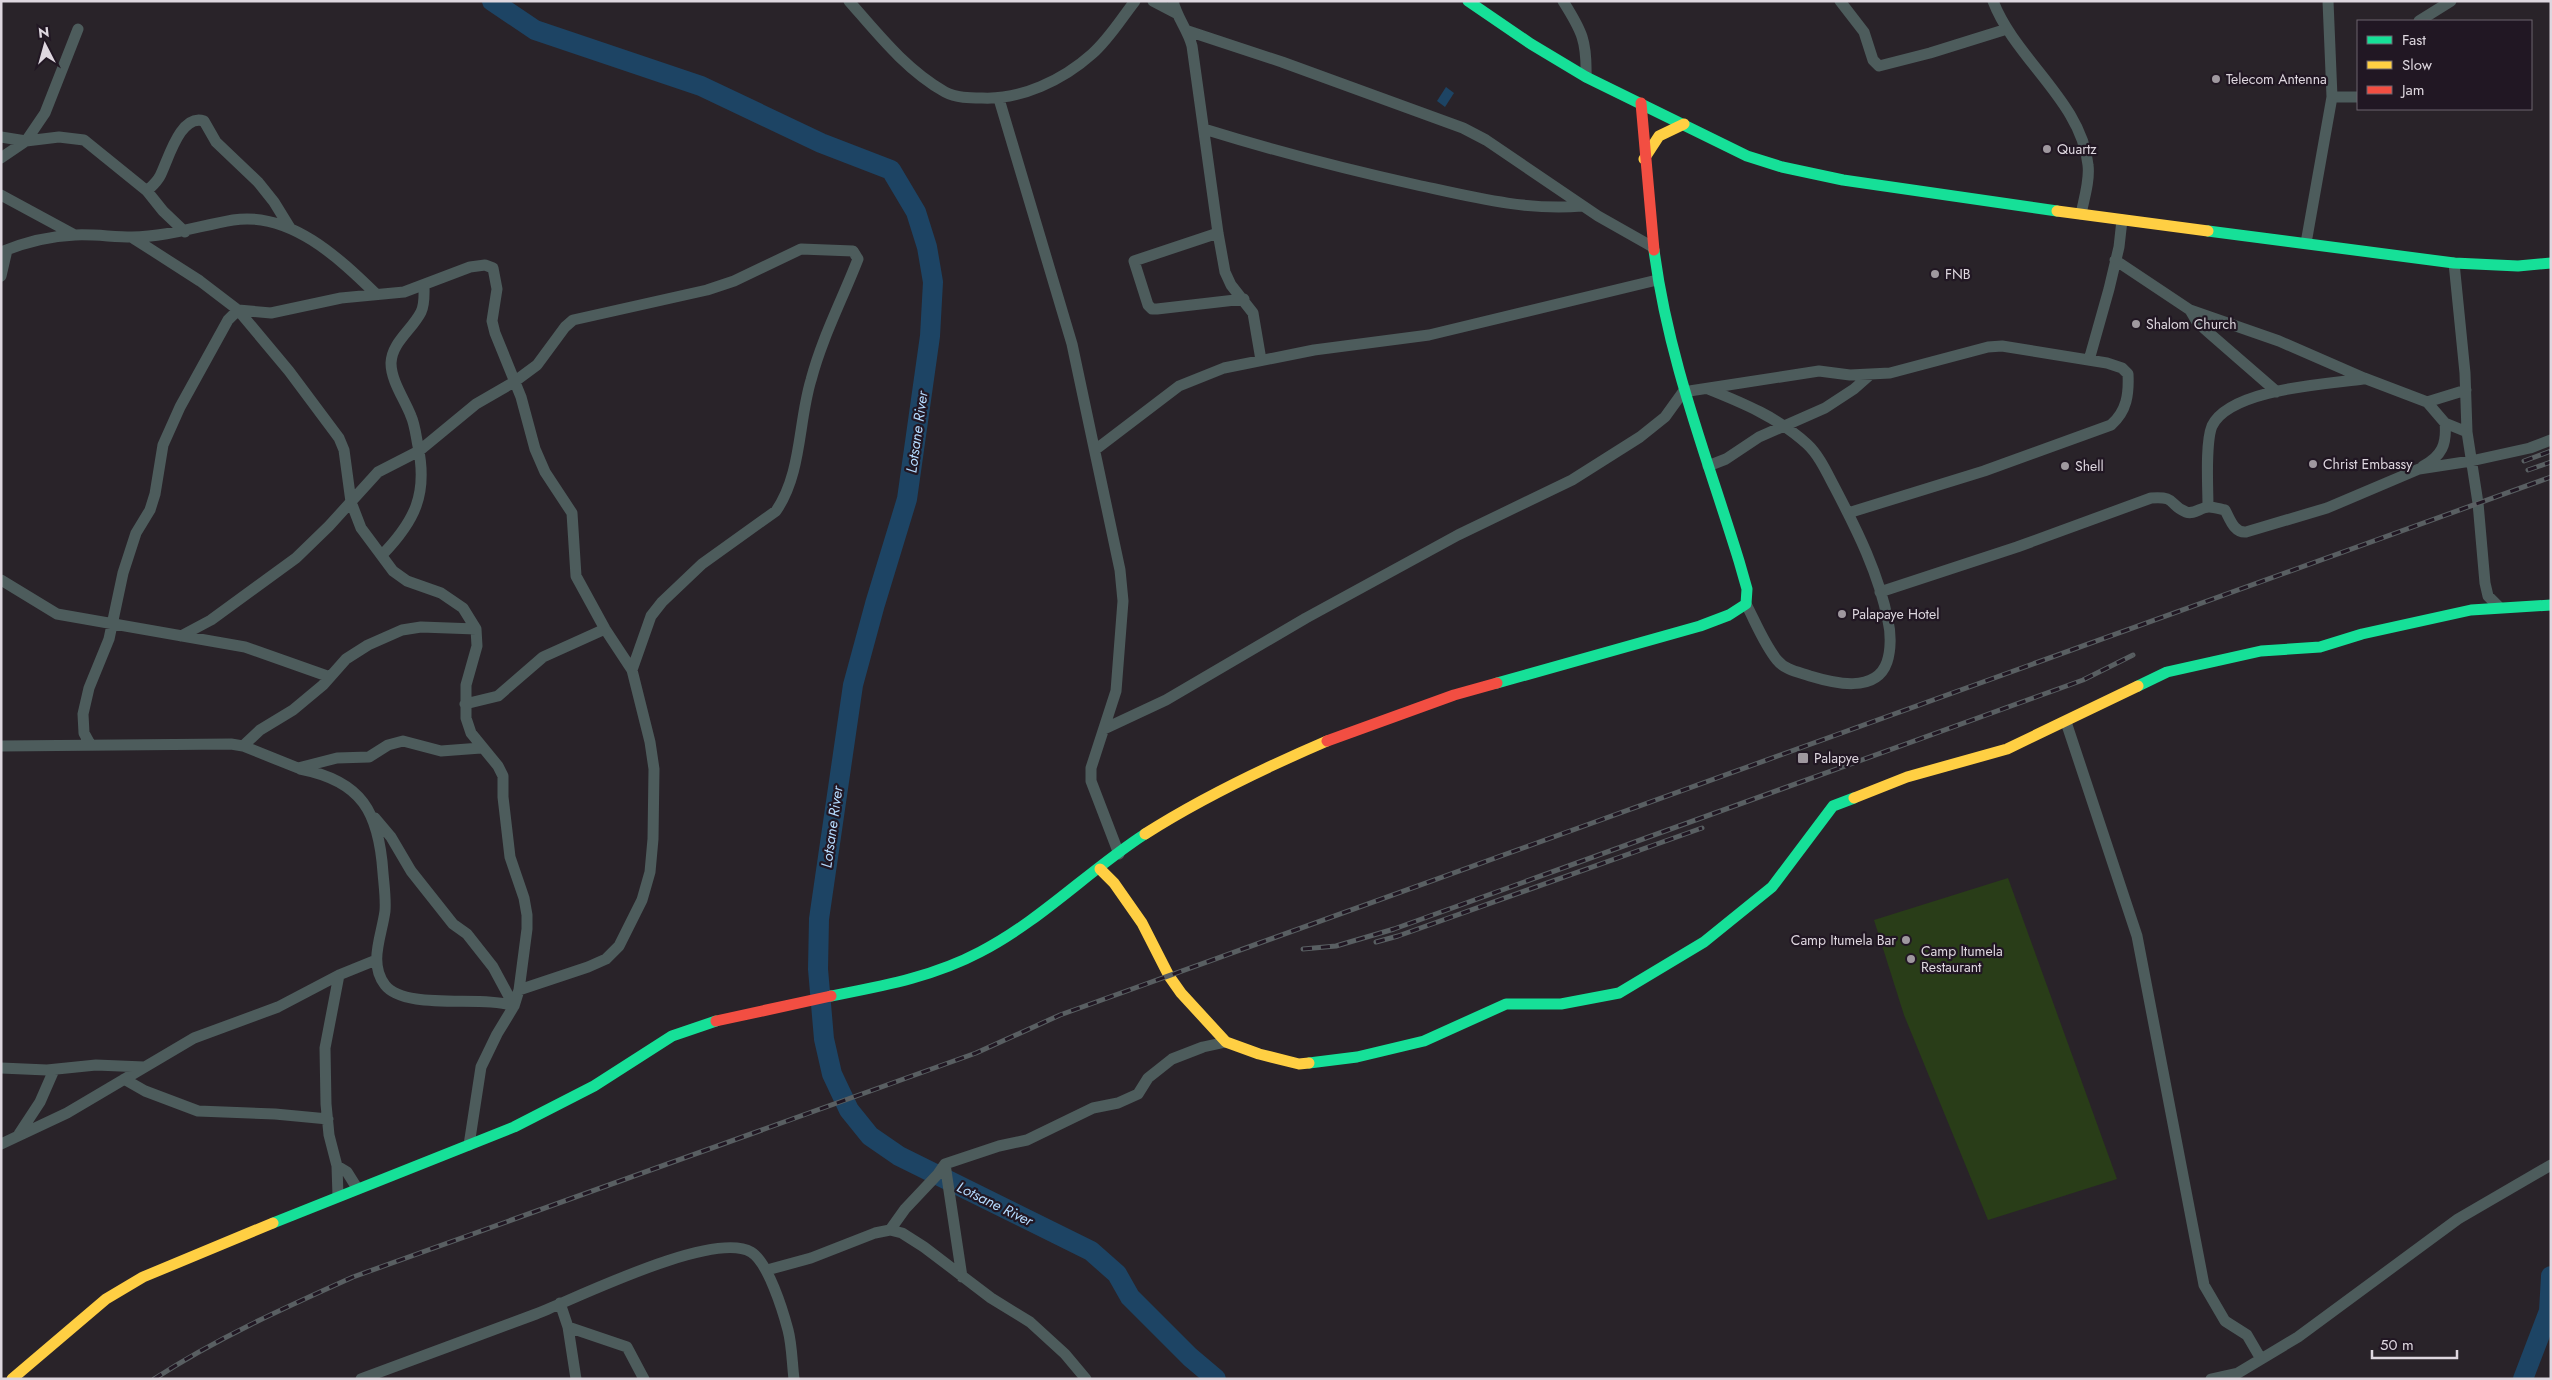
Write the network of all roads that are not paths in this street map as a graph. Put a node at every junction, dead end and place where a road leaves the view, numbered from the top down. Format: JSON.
{"nodes":[{"id":1,"x":849,"y":1,"type":"edge"},
{"id":2,"x":1135,"y":1,"type":"edge"},
{"id":3,"x":1153,"y":1,"type":"edge"},
{"id":4,"x":1468,"y":1,"type":"edge"},
{"id":5,"x":1563,"y":1,"type":"edge"},
{"id":6,"x":1840,"y":1,"type":"edge"},
{"id":7,"x":1993,"y":1,"type":"edge"},
{"id":8,"x":2328,"y":1,"type":"edge"},
{"id":9,"x":2452,"y":1,"type":"edge"},
{"id":10,"x":1175,"y":7,"type":"edge"},
{"id":11,"x":2421,"y":20,"type":"edge"},
{"id":12,"x":78,"y":29,"type":"dead end"},
{"id":13,"x":2007,"y":29,"type":"junction"},
{"id":14,"x":1188,"y":31,"type":"junction"},
{"id":15,"x":1586,"y":77,"type":"junction"},
{"id":16,"x":2332,"y":97,"type":"junction"},
{"id":17,"x":2357,"y":97,"type":"edge"},
{"id":18,"x":999,"y":99,"type":"junction"},
{"id":19,"x":1641,"y":104,"type":"junction"},
{"id":20,"x":1684,"y":124,"type":"junction"},
{"id":21,"x":1204,"y":129,"type":"junction"},
{"id":22,"x":1,"y":137,"type":"edge"},
{"id":23,"x":26,"y":141,"type":"junction"},
{"id":24,"x":1,"y":158,"type":"edge"},
{"id":25,"x":1644,"y":159,"type":"junction"},
{"id":26,"x":147,"y":191,"type":"junction"},
{"id":27,"x":1,"y":195,"type":"edge"},
{"id":28,"x":1582,"y":206,"type":"junction"},
{"id":29,"x":2081,"y":214,"type":"junction"},
{"id":30,"x":2122,"y":220,"type":"junction"},
{"id":31,"x":290,"y":228,"type":"junction"},
{"id":32,"x":185,"y":232,"type":"junction"},
{"id":33,"x":1218,"y":233,"type":"junction"},
{"id":34,"x":74,"y":235,"type":"junction"},
{"id":35,"x":132,"y":238,"type":"junction"},
{"id":36,"x":2306,"y":243,"type":"junction"},
{"id":37,"x":1651,"y":246,"type":"junction"},
{"id":38,"x":4,"y":251,"type":"edge"},
{"id":39,"x":2115,"y":260,"type":"junction"},
{"id":40,"x":2454,"y":263,"type":"junction"},
{"id":41,"x":2551,"y":263,"type":"edge"},
{"id":42,"x":1,"y":276,"type":"edge"},
{"id":43,"x":1657,"y":280,"type":"junction"},
{"id":44,"x":424,"y":285,"type":"junction"},
{"id":45,"x":376,"y":294,"type":"junction"},
{"id":46,"x":1244,"y":299,"type":"junction"},
{"id":47,"x":238,"y":310,"type":"junction"},
{"id":48,"x":2190,"y":310,"type":"junction"},
{"id":49,"x":1261,"y":360,"type":"junction"},
{"id":50,"x":2089,"y":360,"type":"junction"},
{"id":51,"x":1871,"y":374,"type":"junction"},
{"id":52,"x":2364,"y":378,"type":"junction"},
{"id":53,"x":514,"y":382,"type":"junction"},
{"id":54,"x":1708,"y":389,"type":"junction"},
{"id":55,"x":2466,"y":390,"type":"junction"},
{"id":56,"x":1684,"y":392,"type":"junction"},
{"id":57,"x":2277,"y":392,"type":"junction"},
{"id":58,"x":2427,"y":402,"type":"junction"},
{"id":59,"x":2445,"y":423,"type":"junction"},
{"id":60,"x":1786,"y":427,"type":"junction"},
{"id":61,"x":2467,"y":432,"type":"junction"},
{"id":62,"x":2551,"y":440,"type":"edge"},
{"id":63,"x":1095,"y":450,"type":"junction"},
{"id":64,"x":419,"y":451,"type":"junction"},
{"id":65,"x":2471,"y":461,"type":"junction"},
{"id":66,"x":1708,"y":466,"type":"junction"},
{"id":67,"x":2419,"y":468,"type":"junction"},
{"id":68,"x":351,"y":502,"type":"junction"},
{"id":69,"x":2208,"y":507,"type":"junction"},
{"id":70,"x":1848,"y":513,"type":"junction"},
{"id":71,"x":382,"y":555,"type":"junction"},
{"id":72,"x":1,"y":580,"type":"edge"},
{"id":73,"x":1880,"y":592,"type":"junction"},
{"id":74,"x":1746,"y":604,"type":"junction"},
{"id":75,"x":2551,"y":605,"type":"edge"},
{"id":76,"x":2499,"y":607,"type":"junction"},
{"id":77,"x":113,"y":625,"type":"junction"},
{"id":78,"x":476,"y":629,"type":"junction"},
{"id":79,"x":605,"y":629,"type":"junction"},
{"id":80,"x":182,"y":636,"type":"junction"},
{"id":81,"x":632,"y":670,"type":"junction"},
{"id":82,"x":330,"y":677,"type":"junction"},
{"id":83,"x":465,"y":704,"type":"junction"},
{"id":84,"x":2066,"y":722,"type":"junction"},
{"id":85,"x":1104,"y":729,"type":"junction"},
{"id":86,"x":90,"y":744,"type":"junction"},
{"id":87,"x":1,"y":746,"type":"edge"},
{"id":88,"x":242,"y":746,"type":"junction"},
{"id":89,"x":481,"y":748,"type":"junction"},
{"id":90,"x":298,"y":768,"type":"junction"},
{"id":91,"x":372,"y":816,"type":"junction"},
{"id":92,"x":1120,"y":854,"type":"junction"},
{"id":93,"x":1100,"y":869,"type":"junction"},
{"id":94,"x":376,"y":960,"type":"junction"},
{"id":95,"x":340,"y":976,"type":"junction"},
{"id":96,"x":519,"y":990,"type":"junction"},
{"id":97,"x":514,"y":1006,"type":"junction"},
{"id":98,"x":1226,"y":1042,"type":"junction"},
{"id":99,"x":1,"y":1068,"type":"edge"},
{"id":100,"x":145,"y":1068,"type":"junction"},
{"id":101,"x":54,"y":1070,"type":"junction"},
{"id":102,"x":124,"y":1079,"type":"junction"},
{"id":103,"x":328,"y":1119,"type":"junction"},
{"id":104,"x":18,"y":1135,"type":"junction"},
{"id":105,"x":1,"y":1144,"type":"edge"},
{"id":106,"x":469,"y":1145,"type":"junction"},
{"id":107,"x":945,"y":1164,"type":"junction"},
{"id":108,"x":2551,"y":1165,"type":"edge"},
{"id":109,"x":337,"y":1166,"type":"junction"},
{"id":110,"x":357,"y":1188,"type":"junction"},
{"id":111,"x":338,"y":1196,"type":"junction"},
{"id":112,"x":890,"y":1230,"type":"junction"},
{"id":113,"x":767,"y":1270,"type":"junction"},
{"id":114,"x":962,"y":1277,"type":"junction"},
{"id":115,"x":560,"y":1303,"type":"junction"},
{"id":116,"x":568,"y":1327,"type":"junction"},
{"id":117,"x":2261,"y":1359,"type":"junction"},
{"id":118,"x":12,"y":1379,"type":"edge"},
{"id":119,"x":361,"y":1379,"type":"edge"},
{"id":120,"x":576,"y":1379,"type":"edge"},
{"id":121,"x":644,"y":1379,"type":"edge"},
{"id":122,"x":794,"y":1379,"type":"edge"},
{"id":123,"x":1086,"y":1379,"type":"edge"},
{"id":124,"x":2211,"y":1379,"type":"edge"}],
"edges":[{"from":1,"to":18,"type":"street"},
{"from":2,"to":18,"type":"street"},
{"from":3,"to":10,"type":"street"},
{"from":4,"to":15,"type":"street"},
{"from":5,"to":15,"type":"street"},
{"from":6,"to":13,"type":"street"},
{"from":7,"to":13,"type":"street"},
{"from":8,"to":16,"type":"street"},
{"from":9,"to":11,"type":"street"},
{"from":10,"to":14,"type":"street"},
{"from":12,"to":23,"type":"street"},
{"from":13,"to":29,"type":"street"},
{"from":14,"to":21,"type":"street"},
{"from":14,"to":28,"type":"street"},
{"from":15,"to":19,"type":"street"},
{"from":16,"to":17,"type":"street"},
{"from":16,"to":36,"type":"street"},
{"from":18,"to":63,"type":"street"},
{"from":19,"to":20,"type":"street"},
{"from":19,"to":25,"type":"street"},
{"from":20,"to":25,"type":"street"},
{"from":20,"to":29,"type":"street"},
{"from":21,"to":28,"type":"street"},
{"from":21,"to":33,"type":"street"},
{"from":22,"to":23,"type":"street"},
{"from":23,"to":24,"type":"street"},
{"from":23,"to":26,"type":"street"},
{"from":25,"to":37,"type":"street"},
{"from":26,"to":31,"type":"street"},
{"from":26,"to":32,"type":"street"},
{"from":27,"to":34,"type":"street"},
{"from":28,"to":37,"type":"street"},
{"from":29,"to":30,"type":"street"},
{"from":30,"to":36,"type":"street"},
{"from":30,"to":39,"type":"street"},
{"from":31,"to":32,"type":"street"},
{"from":31,"to":45,"type":"street"},
{"from":32,"to":35,"type":"street"},
{"from":33,"to":46,"type":"street"},
{"from":33,"to":46,"type":"street"},
{"from":34,"to":35,"type":"street"},
{"from":34,"to":38,"type":"street"},
{"from":35,"to":47,"type":"street"},
{"from":36,"to":40,"type":"street"},
{"from":37,"to":43,"type":"street"},
{"from":38,"to":42,"type":"street"},
{"from":39,"to":48,"type":"street"},
{"from":39,"to":50,"type":"street"},
{"from":40,"to":41,"type":"street"},
{"from":40,"to":55,"type":"street"},
{"from":43,"to":49,"type":"street"},
{"from":43,"to":56,"type":"street"},
{"from":44,"to":45,"type":"street"},
{"from":44,"to":53,"type":"street"},
{"from":44,"to":64,"type":"street"},
{"from":45,"to":47,"type":"street"},
{"from":46,"to":49,"type":"street"},
{"from":47,"to":68,"type":"street"},
{"from":47,"to":77,"type":"street"},
{"from":48,"to":52,"type":"street"},
{"from":48,"to":57,"type":"street"},
{"from":49,"to":63,"type":"street"},
{"from":50,"to":51,"type":"street"},
{"from":50,"to":70,"type":"street"},
{"from":51,"to":54,"type":"street"},
{"from":51,"to":60,"type":"street"},
{"from":52,"to":57,"type":"street"},
{"from":52,"to":58,"type":"street"},
{"from":53,"to":64,"type":"street"},
{"from":53,"to":79,"type":"street"},
{"from":53,"to":81,"type":"street"},
{"from":54,"to":56,"type":"street"},
{"from":54,"to":60,"type":"street"},
{"from":55,"to":58,"type":"street"},
{"from":55,"to":61,"type":"street"},
{"from":56,"to":66,"type":"street"},
{"from":56,"to":85,"type":"street"},
{"from":57,"to":69,"type":"street"},
{"from":58,"to":59,"type":"street"},
{"from":59,"to":61,"type":"street"},
{"from":59,"to":67,"type":"street"},
{"from":60,"to":66,"type":"street"},
{"from":60,"to":70,"type":"street"},
{"from":61,"to":65,"type":"street"},
{"from":62,"to":65,"type":"street"},
{"from":63,"to":85,"type":"street"},
{"from":64,"to":68,"type":"street"},
{"from":64,"to":71,"type":"street"},
{"from":65,"to":67,"type":"street"},
{"from":65,"to":76,"type":"street"},
{"from":66,"to":74,"type":"street"},
{"from":67,"to":69,"type":"street"},
{"from":68,"to":71,"type":"street"},
{"from":68,"to":80,"type":"street"},
{"from":69,"to":73,"type":"street"},
{"from":70,"to":73,"type":"street"},
{"from":71,"to":78,"type":"street"},
{"from":72,"to":77,"type":"street"},
{"from":73,"to":74,"type":"street"},
{"from":74,"to":92,"type":"street"},
{"from":75,"to":76,"type":"street"},
{"from":76,"to":84,"type":"street"},
{"from":77,"to":80,"type":"street"},
{"from":77,"to":86,"type":"street"},
{"from":78,"to":82,"type":"street"},
{"from":78,"to":83,"type":"street"},
{"from":79,"to":81,"type":"street"},
{"from":79,"to":83,"type":"street"},
{"from":80,"to":82,"type":"street"},
{"from":81,"to":96,"type":"street"},
{"from":82,"to":88,"type":"street"},
{"from":83,"to":89,"type":"street"},
{"from":84,"to":98,"type":"street"},
{"from":84,"to":117,"type":"street"},
{"from":85,"to":92,"type":"street"},
{"from":86,"to":87,"type":"street"},
{"from":86,"to":88,"type":"street"},
{"from":88,"to":90,"type":"street"},
{"from":89,"to":90,"type":"street"},
{"from":89,"to":96,"type":"street"},
{"from":90,"to":91,"type":"street"},
{"from":91,"to":94,"type":"street"},
{"from":91,"to":97,"type":"street"},
{"from":92,"to":93,"type":"street"},
{"from":93,"to":98,"type":"street"},
{"from":93,"to":106,"type":"street"},
{"from":94,"to":95,"type":"street"},
{"from":94,"to":97,"type":"street"},
{"from":95,"to":100,"type":"street"},
{"from":95,"to":103,"type":"street"},
{"from":96,"to":97,"type":"street"},
{"from":97,"to":106,"type":"street"},
{"from":98,"to":107,"type":"street"},
{"from":99,"to":101,"type":"street"},
{"from":100,"to":101,"type":"street"},
{"from":100,"to":102,"type":"street"},
{"from":101,"to":104,"type":"street"},
{"from":102,"to":103,"type":"street"},
{"from":102,"to":104,"type":"street"},
{"from":103,"to":109,"type":"street"},
{"from":104,"to":105,"type":"street"},
{"from":106,"to":110,"type":"street"},
{"from":107,"to":112,"type":"street"},
{"from":107,"to":114,"type":"street"},
{"from":108,"to":117,"type":"street"},
{"from":109,"to":110,"type":"street"},
{"from":109,"to":111,"type":"street"},
{"from":110,"to":111,"type":"street"},
{"from":111,"to":118,"type":"street"},
{"from":112,"to":113,"type":"street"},
{"from":112,"to":114,"type":"street"},
{"from":113,"to":115,"type":"street"},
{"from":113,"to":122,"type":"street"},
{"from":114,"to":123,"type":"street"},
{"from":115,"to":116,"type":"street"},
{"from":115,"to":119,"type":"street"},
{"from":116,"to":120,"type":"street"},
{"from":116,"to":121,"type":"street"},
{"from":117,"to":124,"type":"street"}]}
